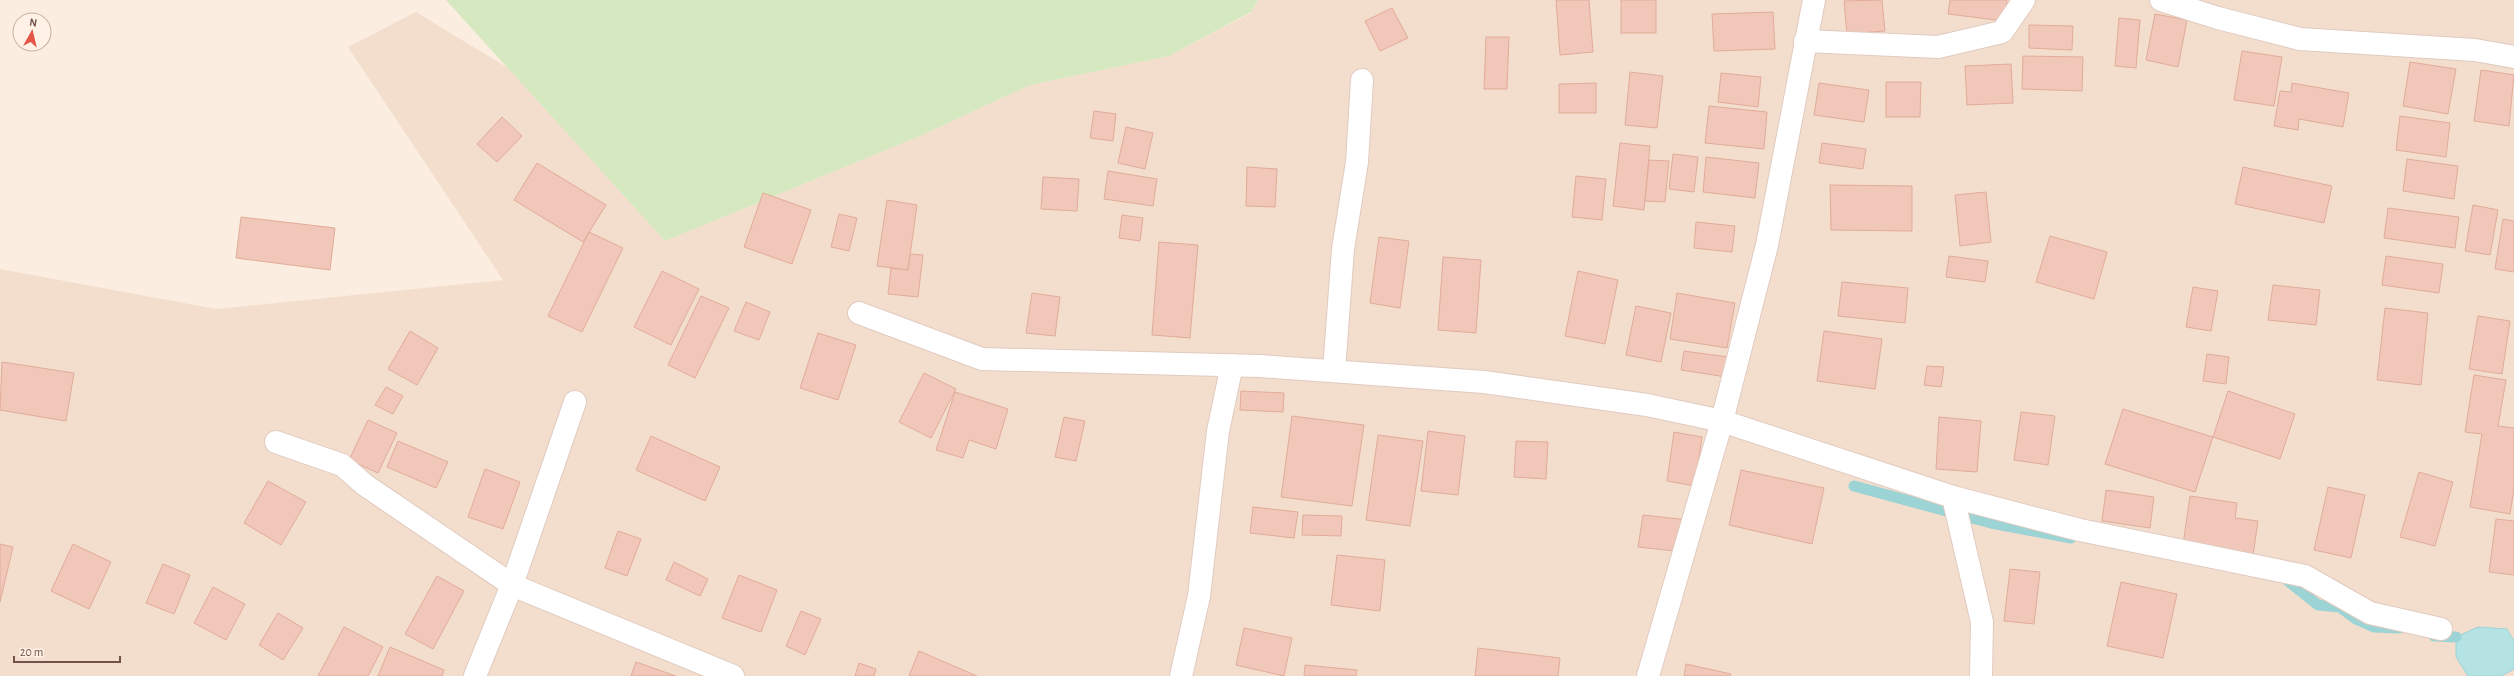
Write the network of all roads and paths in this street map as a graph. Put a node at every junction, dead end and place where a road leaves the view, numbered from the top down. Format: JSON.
{"nodes":[{"id":1,"x":1814,"y":0,"type":"edge"},
{"id":2,"x":2024,"y":0,"type":"edge"},
{"id":3,"x":2161,"y":0,"type":"edge"},
{"id":4,"x":1806,"y":41,"type":"junction"},
{"id":5,"x":2514,"y":57,"type":"edge"},
{"id":6,"x":1362,"y":80,"type":"dead end"},
{"id":7,"x":859,"y":313,"type":"dead end"},
{"id":8,"x":1232,"y":365,"type":"junction"},
{"id":9,"x":1334,"y":371,"type":"junction"},
{"id":10,"x":575,"y":402,"type":"dead end"},
{"id":11,"x":1722,"y":421,"type":"junction"},
{"id":12,"x":276,"y":442,"type":"dead end"},
{"id":13,"x":1953,"y":497,"type":"junction"},
{"id":14,"x":512,"y":585,"type":"junction"},
{"id":15,"x":2441,"y":629,"type":"dead end"},
{"id":16,"x":475,"y":676,"type":"edge"},
{"id":17,"x":733,"y":676,"type":"edge"},
{"id":18,"x":1181,"y":676,"type":"edge"},
{"id":19,"x":1648,"y":676,"type":"edge"},
{"id":20,"x":1981,"y":676,"type":"edge"}],
"edges":[{"from":1,"to":4,"type":"street"},
{"from":2,"to":4,"type":"street"},
{"from":3,"to":5,"type":"street"},
{"from":4,"to":11,"type":"street"},
{"from":6,"to":9,"type":"street"},
{"from":7,"to":8,"type":"street"},
{"from":8,"to":9,"type":"street"},
{"from":8,"to":18,"type":"street"},
{"from":9,"to":11,"type":"street"},
{"from":10,"to":14,"type":"street"},
{"from":11,"to":13,"type":"street"},
{"from":11,"to":19,"type":"street"},
{"from":12,"to":14,"type":"street"},
{"from":13,"to":15,"type":"street"},
{"from":13,"to":20,"type":"street"},
{"from":14,"to":16,"type":"street"},
{"from":14,"to":17,"type":"street"}]}
